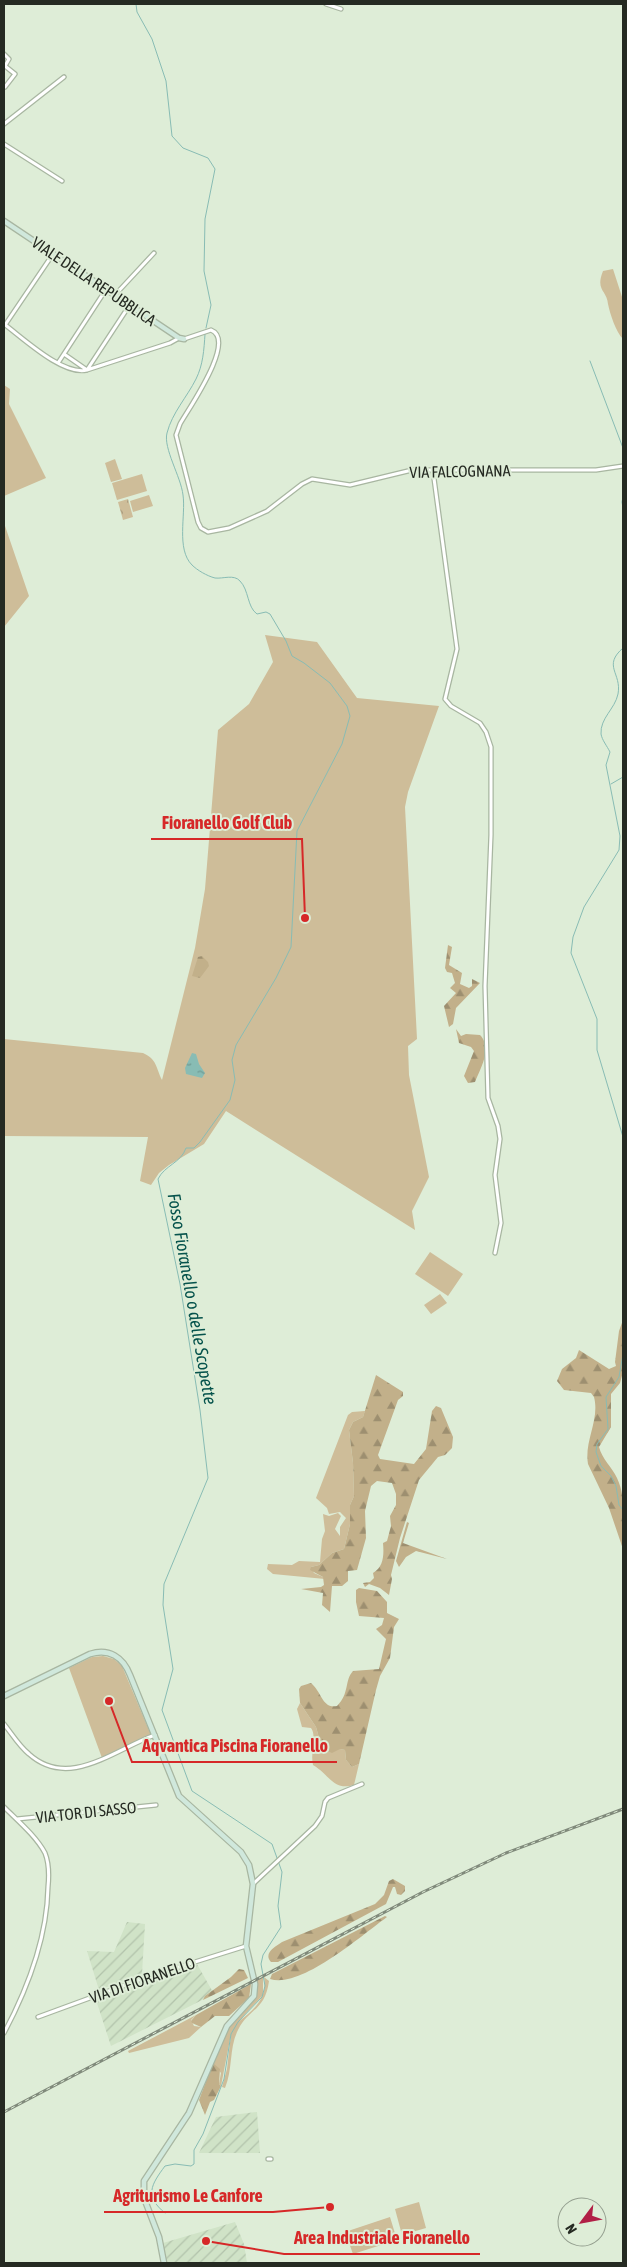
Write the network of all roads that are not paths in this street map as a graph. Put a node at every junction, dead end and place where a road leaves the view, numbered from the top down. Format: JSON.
{"nodes":[{"id":1,"x":326,"y":4,"type":"edge"},
{"id":2,"x":341,"y":9,"type":"dead end"},
{"id":3,"x":4,"y":54,"type":"edge"},
{"id":4,"x":64,"y":77,"type":"dead end"},
{"id":5,"x":5,"y":88,"type":"edge"},
{"id":6,"x":4,"y":124,"type":"edge"},
{"id":7,"x":4,"y":144,"type":"edge"},
{"id":8,"x":62,"y":181,"type":"dead end"},
{"id":9,"x":4,"y":221,"type":"edge"},
{"id":10,"x":154,"y":253,"type":"dead end"},
{"id":11,"x":53,"y":254,"type":"junction"},
{"id":12,"x":105,"y":291,"type":"junction"},
{"id":13,"x":114,"y":296,"type":"junction"},
{"id":14,"x":129,"y":306,"type":"junction"},
{"id":15,"x":4,"y":324,"type":"edge"},
{"id":16,"x":182,"y":338,"type":"junction"},
{"id":17,"x":64,"y":354,"type":"junction"},
{"id":18,"x":58,"y":363,"type":"junction"},
{"id":19,"x":87,"y":370,"type":"junction"},
{"id":20,"x":623,"y":466,"type":"edge"},
{"id":21,"x":433,"y":471,"type":"junction"},
{"id":22,"x":496,"y":1253,"type":"dead end"},
{"id":23,"x":4,"y":1696,"type":"edge"},
{"id":24,"x":4,"y":1724,"type":"edge"},
{"id":25,"x":155,"y":1735,"type":"junction"},
{"id":26,"x":362,"y":1784,"type":"dead end"},
{"id":27,"x":156,"y":1805,"type":"dead end"},
{"id":28,"x":4,"y":1807,"type":"edge"},
{"id":29,"x":16,"y":1819,"type":"junction"},
{"id":30,"x":253,"y":1884,"type":"junction"},
{"id":31,"x":246,"y":1946,"type":"junction"},
{"id":32,"x":38,"y":2017,"type":"dead end"},
{"id":33,"x":4,"y":2033,"type":"edge"},
{"id":34,"x":164,"y":2263,"type":"edge"}],
"edges":[{"from":1,"to":2,"type":"street"},
{"from":3,"to":5,"type":"street"},
{"from":4,"to":6,"type":"street"},
{"from":7,"to":8,"type":"street"},
{"from":9,"to":11,"type":"street","name":"VIALE DELLA REPUBBLICA"},
{"from":10,"to":13,"type":"street"},
{"from":11,"to":12,"type":"street","name":"VIALE DELLA REPUBBLICA"},
{"from":11,"to":15,"type":"street"},
{"from":12,"to":13,"type":"street","name":"VIALE DELLA REPUBBLICA"},
{"from":12,"to":17,"type":"street"},
{"from":13,"to":14,"type":"street","name":"VIALE DELLA REPUBBLICA"},
{"from":14,"to":16,"type":"street","name":"VIALE DELLA REPUBBLICA"},
{"from":14,"to":19,"type":"street"},
{"from":15,"to":18,"type":"street"},
{"from":16,"to":19,"type":"street"},
{"from":16,"to":21,"type":"street","name":"VIA FALCOGNANA"},
{"from":17,"to":18,"type":"street"},
{"from":17,"to":19,"type":"street"},
{"from":18,"to":19,"type":"street"},
{"from":20,"to":21,"type":"street","name":"VIA FALCOGNANA"},
{"from":21,"to":22,"type":"street"},
{"from":23,"to":25,"type":"street"},
{"from":24,"to":25,"type":"street"},
{"from":25,"to":30,"type":"street"},
{"from":26,"to":30,"type":"street"},
{"from":27,"to":29,"type":"street","name":"VIA TOR DI SASSO"},
{"from":28,"to":29,"type":"street","name":"VIA TOR DI SASSO"},
{"from":29,"to":33,"type":"street","name":"VIA TOR DI SASSO"},
{"from":30,"to":31,"type":"street"},
{"from":31,"to":32,"type":"street","name":"VIA DI FIORANELLO"},
{"from":31,"to":34,"type":"street"}]}
